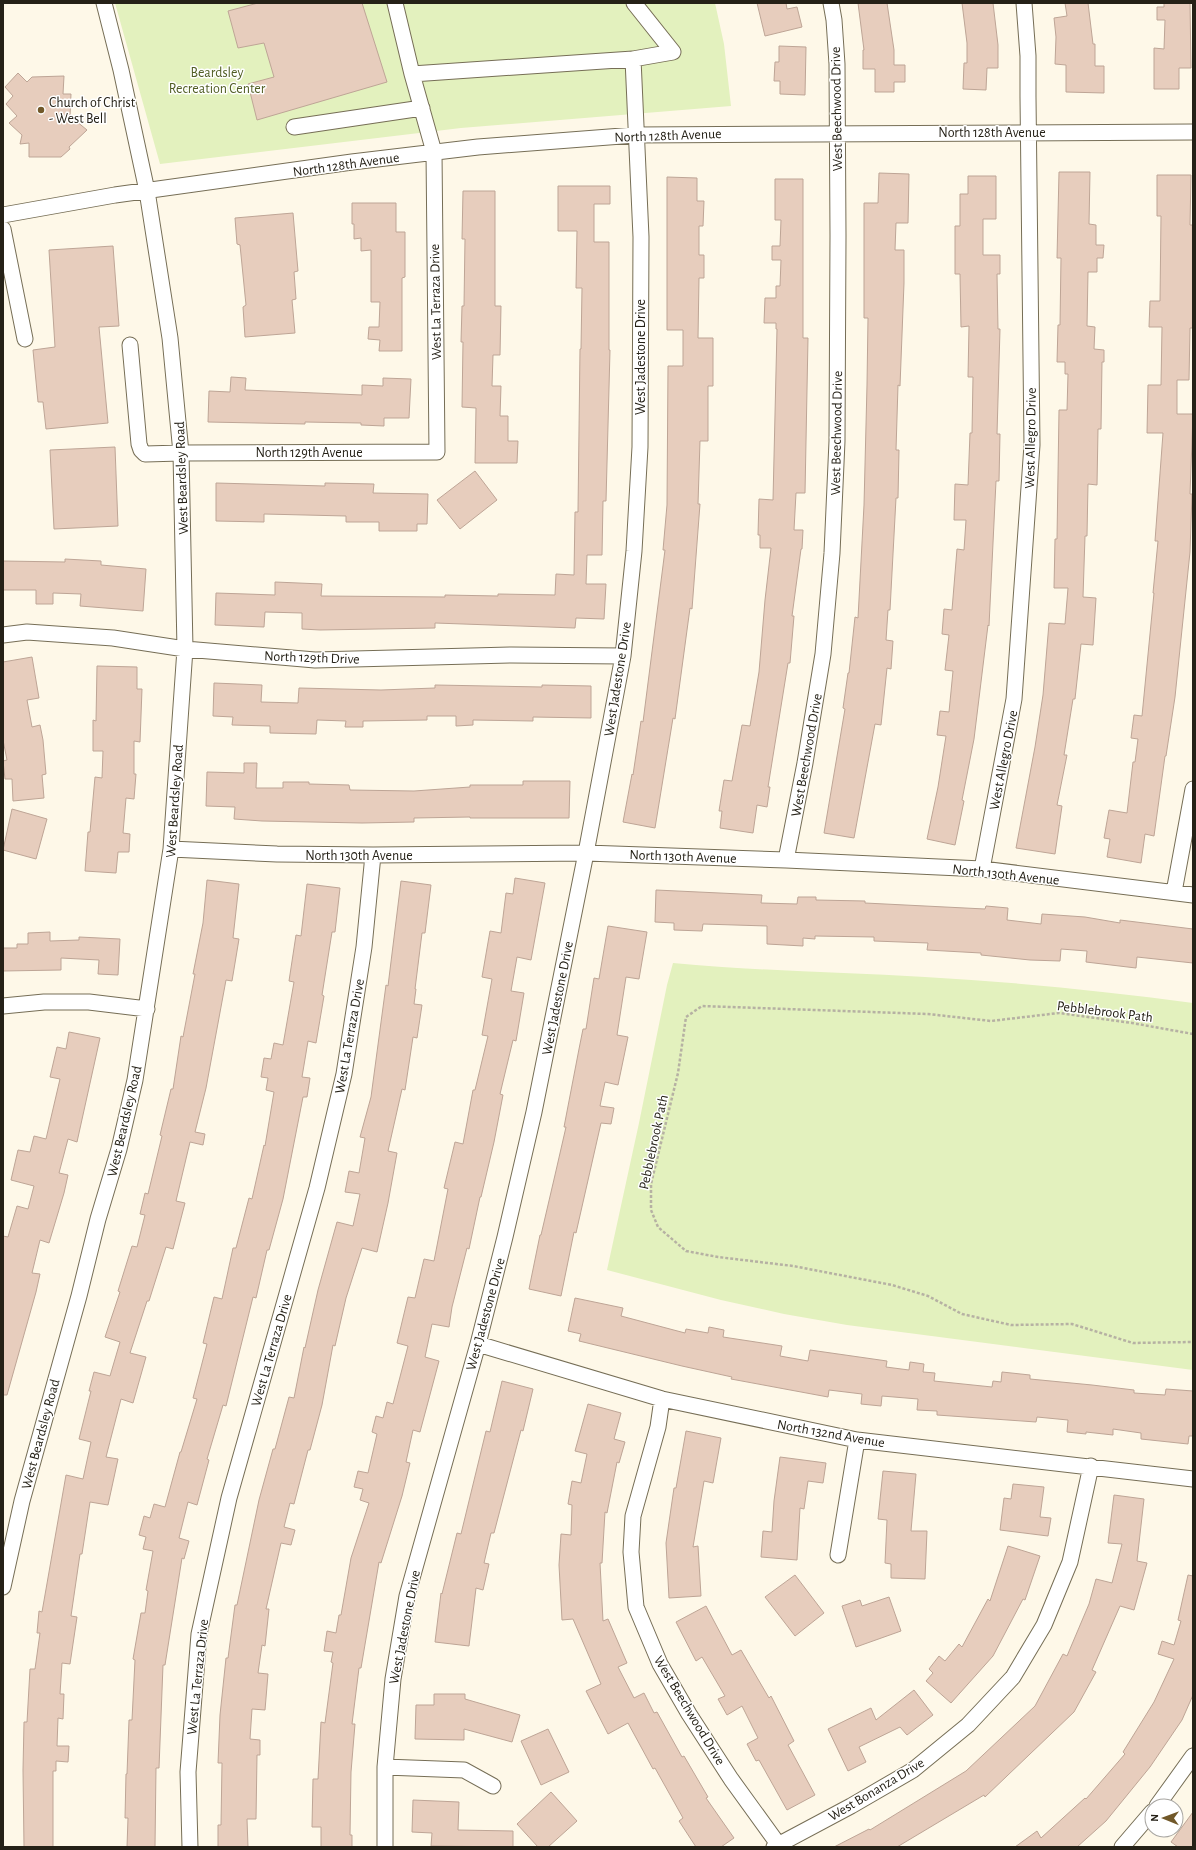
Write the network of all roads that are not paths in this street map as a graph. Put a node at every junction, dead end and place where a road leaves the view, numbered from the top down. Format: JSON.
{"nodes":[{"id":1,"x":104,"y":3,"type":"edge"},
{"id":2,"x":395,"y":3,"type":"edge"},
{"id":3,"x":634,"y":3,"type":"edge"},
{"id":4,"x":831,"y":3,"type":"edge"},
{"id":5,"x":1024,"y":3,"type":"edge"},
{"id":6,"x":633,"y":59,"type":"junction"},
{"id":7,"x":412,"y":74,"type":"junction"},
{"id":8,"x":422,"y":108,"type":"junction"},
{"id":9,"x":294,"y":127,"type":"dead end"},
{"id":10,"x":1029,"y":132,"type":"junction"},
{"id":11,"x":1193,"y":132,"type":"edge"},
{"id":12,"x":837,"y":134,"type":"junction"},
{"id":13,"x":635,"y":135,"type":"junction"},
{"id":14,"x":434,"y":152,"type":"junction"},
{"id":15,"x":147,"y":191,"type":"junction"},
{"id":16,"x":3,"y":216,"type":"edge"},
{"id":17,"x":3,"y":229,"type":"edge"},
{"id":18,"x":24,"y":338,"type":"dead end"},
{"id":19,"x":130,"y":345,"type":"dead end"},
{"id":20,"x":437,"y":452,"type":"joint"},
{"id":21,"x":181,"y":453,"type":"junction"},
{"id":22,"x":3,"y":635,"type":"edge"},
{"id":23,"x":185,"y":649,"type":"junction"},
{"id":24,"x":623,"y":656,"type":"junction"},
{"id":25,"x":1193,"y":789,"type":"edge"},
{"id":26,"x":172,"y":849,"type":"junction"},
{"id":27,"x":586,"y":853,"type":"junction"},
{"id":28,"x":373,"y":855,"type":"junction"},
{"id":29,"x":786,"y":860,"type":"junction"},
{"id":30,"x":982,"y":869,"type":"junction"},
{"id":31,"x":1174,"y":892,"type":"junction"},
{"id":32,"x":1193,"y":895,"type":"edge"},
{"id":33,"x":3,"y":1006,"type":"edge"},
{"id":34,"x":147,"y":1009,"type":"junction"},
{"id":35,"x":478,"y":1344,"type":"junction"},
{"id":36,"x":662,"y":1399,"type":"junction"},
{"id":37,"x":857,"y":1440,"type":"junction"},
{"id":38,"x":1091,"y":1466,"type":"junction"},
{"id":39,"x":1193,"y":1479,"type":"edge"},
{"id":40,"x":838,"y":1555,"type":"dead end"},
{"id":41,"x":3,"y":1587,"type":"edge"},
{"id":42,"x":1193,"y":1756,"type":"edge"},
{"id":43,"x":385,"y":1767,"type":"junction"},
{"id":44,"x":492,"y":1786,"type":"dead end"},
{"id":45,"x":1163,"y":1798,"type":"edge"},
{"id":46,"x":1144,"y":1821,"type":"edge"},
{"id":47,"x":776,"y":1846,"type":"edge"},
{"id":48,"x":190,"y":1847,"type":"edge"},
{"id":49,"x":386,"y":1847,"type":"edge"},
{"id":50,"x":1122,"y":1847,"type":"edge"}],
"edges":[{"from":1,"to":15,"type":"street","name":"West Beardsley Road"},
{"from":2,"to":7,"type":"street","name":"West La Terraza Drive"},
{"from":3,"to":6,"type":"street"},
{"from":4,"to":12,"type":"street","name":"West Beechwood Drive"},
{"from":5,"to":10,"type":"street","name":"West Allegro Drive"},
{"from":6,"to":7,"type":"street"},
{"from":6,"to":13,"type":"street","name":"West Jadestone Drive"},
{"from":7,"to":8,"type":"street","name":"West La Terraza Drive"},
{"from":8,"to":9,"type":"street"},
{"from":8,"to":14,"type":"street","name":"West La Terraza Drive"},
{"from":10,"to":11,"type":"street","name":"North 128th Avenue"},
{"from":10,"to":12,"type":"street","name":"North 128th Avenue"},
{"from":10,"to":30,"type":"street","name":"West Allegro Drive"},
{"from":12,"to":13,"type":"street","name":"North 128th Avenue"},
{"from":12,"to":29,"type":"street","name":"West Beechwood Drive"},
{"from":13,"to":14,"type":"street","name":"North 128th Avenue"},
{"from":13,"to":24,"type":"street","name":"West Jadestone Drive"},
{"from":14,"to":15,"type":"street","name":"North 128th Avenue"},
{"from":14,"to":20,"type":"street","name":"West La Terraza Drive"},
{"from":15,"to":16,"type":"street","name":"North 128th Avenue"},
{"from":15,"to":21,"type":"street","name":"West Beardsley Road"},
{"from":17,"to":18,"type":"street"},
{"from":19,"to":21,"type":"street","name":"North 129th Avenue"},
{"from":20,"to":21,"type":"street","name":"North 129th Avenue"},
{"from":21,"to":23,"type":"street","name":"West Beardsley Road"},
{"from":22,"to":23,"type":"street","name":"North 129th Drive"},
{"from":23,"to":24,"type":"street","name":"North 129th Drive"},
{"from":23,"to":26,"type":"street","name":"West Beardsley Road"},
{"from":24,"to":27,"type":"street","name":"West Jadestone Drive"},
{"from":25,"to":31,"type":"street"},
{"from":26,"to":28,"type":"street","name":"North 130th Avenue"},
{"from":26,"to":34,"type":"street","name":"West Beardsley Road"},
{"from":27,"to":28,"type":"street","name":"North 130th Avenue"},
{"from":27,"to":29,"type":"street","name":"North 130th Avenue"},
{"from":27,"to":35,"type":"street","name":"West Jadestone Drive"},
{"from":28,"to":48,"type":"street","name":"West La Terraza Drive"},
{"from":29,"to":30,"type":"street","name":"North 130th Avenue"},
{"from":30,"to":31,"type":"street","name":"North 130th Avenue"},
{"from":31,"to":32,"type":"street","name":"North 130th Avenue"},
{"from":33,"to":34,"type":"street"},
{"from":34,"to":41,"type":"street","name":"West Beardsley Road"},
{"from":35,"to":36,"type":"street","name":"North 132nd Avenue"},
{"from":35,"to":43,"type":"street","name":"West Jadestone Drive"},
{"from":36,"to":37,"type":"street","name":"North 132nd Avenue"},
{"from":36,"to":47,"type":"street","name":"West Beechwood Drive"},
{"from":37,"to":38,"type":"street","name":"North 132nd Avenue"},
{"from":37,"to":40,"type":"street"},
{"from":38,"to":39,"type":"street","name":"North 132nd Avenue"},
{"from":38,"to":47,"type":"street","name":"West Bonanza Drive"},
{"from":42,"to":45,"type":"street"},
{"from":43,"to":44,"type":"street"},
{"from":43,"to":49,"type":"street","name":"West Jadestone Drive"},
{"from":46,"to":50,"type":"street"}]}
